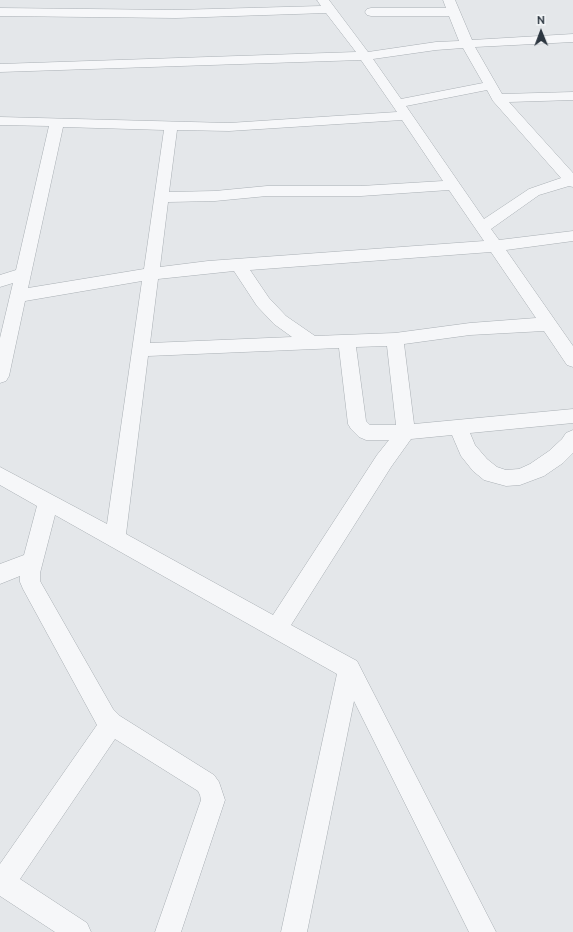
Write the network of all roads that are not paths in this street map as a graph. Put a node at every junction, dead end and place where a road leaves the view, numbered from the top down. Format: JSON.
{"nodes":[{"id":1,"x":449,"y":0,"type":"edge"},
{"id":2,"x":327,"y":5,"type":"edge"},
{"id":3,"x":0,"y":12,"type":"edge"},
{"id":4,"x":371,"y":12,"type":"dead end"},
{"id":5,"x":454,"y":12,"type":"junction"},
{"id":6,"x":573,"y":38,"type":"edge"},
{"id":7,"x":466,"y":44,"type":"junction"},
{"id":8,"x":365,"y":56,"type":"junction"},
{"id":9,"x":0,"y":68,"type":"edge"},
{"id":10,"x":490,"y":85,"type":"junction"},
{"id":11,"x":573,"y":96,"type":"edge"},
{"id":12,"x":498,"y":98,"type":"junction"},
{"id":13,"x":402,"y":110,"type":"junction"},
{"id":14,"x":0,"y":122,"type":"edge"},
{"id":15,"x":57,"y":122,"type":"junction"},
{"id":16,"x":171,"y":126,"type":"junction"},
{"id":17,"x":573,"y":165,"type":"edge"},
{"id":18,"x":558,"y":166,"type":"junction"},
{"id":19,"x":572,"y":181,"type":"edge"},
{"id":20,"x":452,"y":185,"type":"junction"},
{"id":21,"x":161,"y":197,"type":"junction"},
{"id":22,"x":482,"y":228,"type":"junction"},
{"id":23,"x":573,"y":236,"type":"edge"},
{"id":24,"x":494,"y":246,"type":"junction"},
{"id":25,"x":238,"y":265,"type":"junction"},
{"id":26,"x":23,"y":274,"type":"junction"},
{"id":27,"x":151,"y":274,"type":"junction"},
{"id":28,"x":0,"y":281,"type":"edge"},
{"id":29,"x":18,"y":296,"type":"junction"},
{"id":30,"x":548,"y":324,"type":"junction"},
{"id":31,"x":566,"y":337,"type":"edge"},
{"id":32,"x":395,"y":339,"type":"junction"},
{"id":33,"x":347,"y":341,"type":"junction"},
{"id":34,"x":313,"y":342,"type":"junction"},
{"id":35,"x":140,"y":350,"type":"junction"},
{"id":36,"x":573,"y":360,"type":"edge"},
{"id":37,"x":0,"y":376,"type":"edge"},
{"id":38,"x":573,"y":416,"type":"edge"},
{"id":39,"x":458,"y":427,"type":"junction"},
{"id":40,"x":406,"y":432,"type":"junction"},
{"id":41,"x":573,"y":438,"type":"edge"},
{"id":42,"x":0,"y":475,"type":"edge"},
{"id":43,"x":48,"y":502,"type":"junction"},
{"id":44,"x":115,"y":539,"type":"junction"},
{"id":45,"x":33,"y":561,"type":"junction"},
{"id":46,"x":0,"y":574,"type":"edge"},
{"id":47,"x":276,"y":629,"type":"junction"},
{"id":48,"x":349,"y":669,"type":"junction"},
{"id":49,"x":112,"y":724,"type":"junction"},
{"id":50,"x":1,"y":882,"type":"edge"},
{"id":51,"x":78,"y":932,"type":"edge"},
{"id":52,"x":168,"y":932,"type":"edge"},
{"id":53,"x":294,"y":932,"type":"edge"},
{"id":54,"x":482,"y":932,"type":"edge"}],
"edges":[{"from":1,"to":5,"type":"street"},
{"from":2,"to":3,"type":"street"},
{"from":2,"to":8,"type":"street"},
{"from":4,"to":5,"type":"street"},
{"from":5,"to":7,"type":"street"},
{"from":6,"to":7,"type":"street"},
{"from":7,"to":8,"type":"street"},
{"from":7,"to":10,"type":"street"},
{"from":8,"to":9,"type":"street"},
{"from":8,"to":13,"type":"street"},
{"from":10,"to":12,"type":"street"},
{"from":10,"to":13,"type":"street"},
{"from":11,"to":12,"type":"street"},
{"from":12,"to":18,"type":"street"},
{"from":13,"to":16,"type":"street"},
{"from":13,"to":20,"type":"street"},
{"from":14,"to":15,"type":"street"},
{"from":15,"to":16,"type":"street"},
{"from":15,"to":26,"type":"street"},
{"from":16,"to":21,"type":"street"},
{"from":17,"to":18,"type":"street"},
{"from":18,"to":19,"type":"street"},
{"from":19,"to":22,"type":"street"},
{"from":20,"to":21,"type":"street"},
{"from":20,"to":22,"type":"street"},
{"from":21,"to":27,"type":"street"},
{"from":22,"to":24,"type":"street"},
{"from":23,"to":24,"type":"street"},
{"from":24,"to":25,"type":"street"},
{"from":24,"to":30,"type":"street"},
{"from":25,"to":27,"type":"street"},
{"from":25,"to":34,"type":"street"},
{"from":26,"to":28,"type":"street"},
{"from":26,"to":29,"type":"street"},
{"from":27,"to":29,"type":"street"},
{"from":27,"to":35,"type":"street"},
{"from":29,"to":37,"type":"street"},
{"from":30,"to":31,"type":"street"},
{"from":30,"to":32,"type":"street"},
{"from":31,"to":36,"type":"street"},
{"from":32,"to":33,"type":"street"},
{"from":32,"to":40,"type":"street"},
{"from":33,"to":34,"type":"street"},
{"from":33,"to":40,"type":"street"},
{"from":34,"to":35,"type":"street"},
{"from":35,"to":44,"type":"street"},
{"from":38,"to":39,"type":"street"},
{"from":39,"to":40,"type":"street"},
{"from":39,"to":41,"type":"street"},
{"from":40,"to":47,"type":"street"},
{"from":42,"to":43,"type":"street"},
{"from":43,"to":44,"type":"street"},
{"from":43,"to":45,"type":"street"},
{"from":44,"to":47,"type":"street"},
{"from":45,"to":46,"type":"street"},
{"from":45,"to":49,"type":"street"},
{"from":47,"to":48,"type":"street"},
{"from":48,"to":53,"type":"street"},
{"from":48,"to":54,"type":"street"},
{"from":49,"to":50,"type":"street"},
{"from":49,"to":52,"type":"street"},
{"from":50,"to":51,"type":"street"}]}
